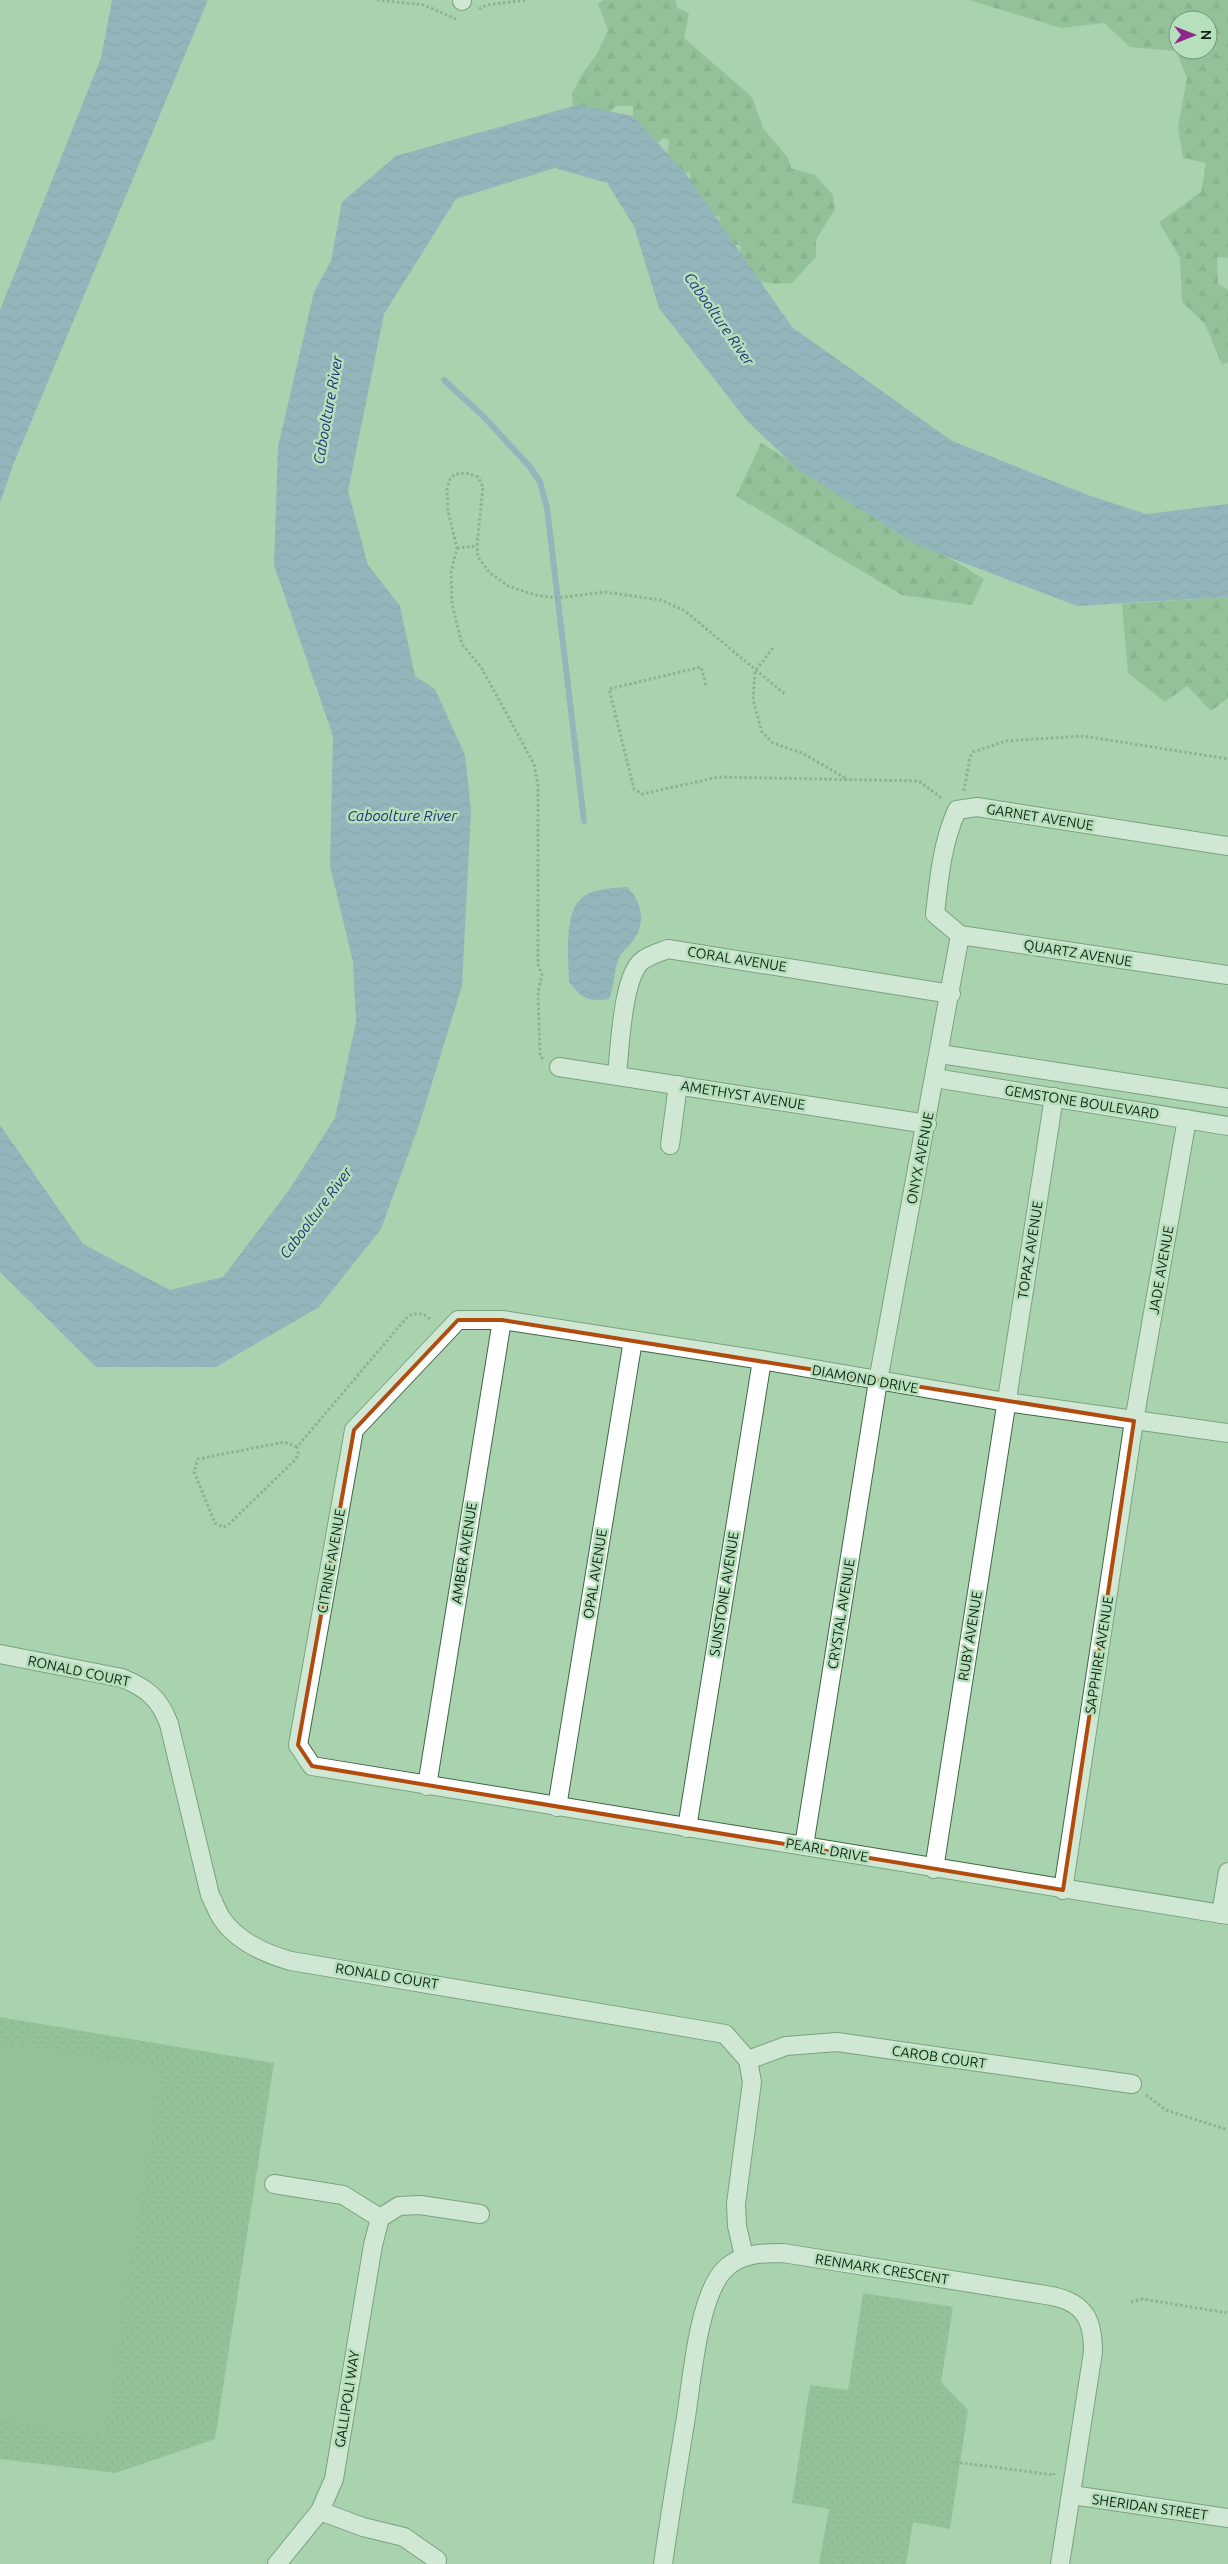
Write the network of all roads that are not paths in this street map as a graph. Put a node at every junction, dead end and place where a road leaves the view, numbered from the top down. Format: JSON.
{"nodes":[{"id":1,"x":1228,"y":846,"type":"edge"},
{"id":2,"x":960,"y":935,"type":"junction"},
{"id":3,"x":1228,"y":976,"type":"edge"},
{"id":4,"x":951,"y":994,"type":"junction"},
{"id":5,"x":940,"y":1054,"type":"junction"},
{"id":6,"x":560,"y":1067,"type":"road end"},
{"id":7,"x":617,"y":1074,"type":"junction"},
{"id":8,"x":935,"y":1078,"type":"junction"},
{"id":9,"x":678,"y":1085,"type":"junction"},
{"id":10,"x":1054,"y":1097,"type":"junction"},
{"id":11,"x":1228,"y":1098,"type":"edge"},
{"id":12,"x":1187,"y":1119,"type":"junction"},
{"id":13,"x":926,"y":1124,"type":"junction"},
{"id":14,"x":1228,"y":1126,"type":"edge"},
{"id":15,"x":670,"y":1145,"type":"dead end"},
{"id":16,"x":502,"y":1320,"type":"junction"},
{"id":17,"x":633,"y":1340,"type":"junction"},
{"id":18,"x":762,"y":1360,"type":"junction"},
{"id":19,"x":878,"y":1381,"type":"junction"},
{"id":20,"x":1006,"y":1402,"type":"junction"},
{"id":21,"x":1134,"y":1421,"type":"junction"},
{"id":22,"x":1228,"y":1433,"type":"edge"},
{"id":23,"x":0,"y":1654,"type":"edge"},
{"id":24,"x":427,"y":1786,"type":"junction"},
{"id":25,"x":558,"y":1807,"type":"junction"},
{"id":26,"x":687,"y":1828,"type":"junction"},
{"id":27,"x":804,"y":1846,"type":"junction"},
{"id":28,"x":934,"y":1869,"type":"junction"},
{"id":29,"x":1228,"y":1872,"type":"edge"},
{"id":30,"x":1063,"y":1890,"type":"junction"},
{"id":31,"x":1225,"y":1915,"type":"edge"},
{"id":32,"x":748,"y":2060,"type":"junction"},
{"id":33,"x":1132,"y":2084,"type":"road end"},
{"id":34,"x":274,"y":2184,"type":"dead end"},
{"id":35,"x":480,"y":2214,"type":"dead end"},
{"id":36,"x":380,"y":2218,"type":"junction"},
{"id":37,"x":744,"y":2256,"type":"junction"},
{"id":38,"x":1072,"y":2495,"type":"junction"},
{"id":39,"x":320,"y":2511,"type":"junction"},
{"id":40,"x":1228,"y":2518,"type":"edge"},
{"id":41,"x":438,"y":2560,"type":"dead end"},
{"id":42,"x":277,"y":2564,"type":"edge"},
{"id":43,"x":663,"y":2564,"type":"edge"},
{"id":44,"x":1060,"y":2564,"type":"edge"}],
"edges":[{"from":1,"to":2,"type":"street","name":"GARNET AVENUE"},
{"from":2,"to":3,"type":"street","name":"QUARTZ AVENUE"},
{"from":2,"to":4,"type":"street","name":"ONYX AVENUE"},
{"from":4,"to":5,"type":"street","name":"ONYX AVENUE"},
{"from":4,"to":7,"type":"street","name":"CORAL AVENUE"},
{"from":5,"to":8,"type":"street","name":"ONYX AVENUE"},
{"from":5,"to":11,"type":"street","name":"GEMSTONE BOULEVARD"},
{"from":6,"to":7,"type":"street","name":"AMETHYST AVENUE"},
{"from":7,"to":9,"type":"street","name":"AMETHYST AVENUE"},
{"from":8,"to":10,"type":"street","name":"GEMSTONE BOULEVARD"},
{"from":8,"to":13,"type":"street","name":"ONYX AVENUE"},
{"from":9,"to":13,"type":"street","name":"AMETHYST AVENUE"},
{"from":9,"to":15,"type":"street"},
{"from":10,"to":12,"type":"street","name":"GEMSTONE BOULEVARD"},
{"from":10,"to":20,"type":"street","name":"TOPAZ AVENUE"},
{"from":12,"to":14,"type":"street","name":"GEMSTONE BOULEVARD"},
{"from":12,"to":21,"type":"street","name":"JADE AVENUE"},
{"from":13,"to":19,"type":"street","name":"ONYX AVENUE"},
{"from":16,"to":17,"type":"street","name":"DIAMOND DRIVE"},
{"from":16,"to":24,"type":"street","name":"AMBER AVENUE"},
{"from":16,"to":24,"type":"street","name":"CITRINE AVENUE"},
{"from":17,"to":18,"type":"street","name":"DIAMOND DRIVE"},
{"from":17,"to":25,"type":"street","name":"OPAL AVENUE"},
{"from":18,"to":19,"type":"street","name":"DIAMOND DRIVE"},
{"from":18,"to":26,"type":"street","name":"SUNSTONE AVENUE"},
{"from":19,"to":20,"type":"street","name":"DIAMOND DRIVE"},
{"from":19,"to":27,"type":"street","name":"CRYSTAL AVENUE"},
{"from":20,"to":21,"type":"street","name":"DIAMOND DRIVE"},
{"from":20,"to":28,"type":"street","name":"RUBY AVENUE"},
{"from":21,"to":22,"type":"street","name":"DIAMOND DRIVE"},
{"from":21,"to":30,"type":"street","name":"SAPPHIRE AVENUE"},
{"from":23,"to":32,"type":"street","name":"RONALD COURT"},
{"from":24,"to":25,"type":"street","name":"PEARL DRIVE"},
{"from":25,"to":26,"type":"street","name":"PEARL DRIVE"},
{"from":26,"to":27,"type":"street","name":"PEARL DRIVE"},
{"from":27,"to":28,"type":"street","name":"PEARL DRIVE"},
{"from":28,"to":30,"type":"street","name":"PEARL DRIVE"},
{"from":29,"to":31,"type":"street"},
{"from":30,"to":31,"type":"street","name":"PEARL DRIVE"},
{"from":32,"to":33,"type":"street","name":"CAROB COURT"},
{"from":32,"to":37,"type":"street"},
{"from":34,"to":36,"type":"street"},
{"from":35,"to":36,"type":"street"},
{"from":36,"to":39,"type":"street","name":"GALLIPOLI WAY"},
{"from":37,"to":38,"type":"street","name":"RENMARK CRESCENT"},
{"from":37,"to":43,"type":"street","name":"RENMARK CRESCENT"},
{"from":38,"to":40,"type":"street","name":"SHERIDAN STREET"},
{"from":38,"to":44,"type":"street","name":"RENMARK CRESCENT"},
{"from":39,"to":41,"type":"street"},
{"from":39,"to":42,"type":"street","name":"GALLIPOLI WAY"}]}
